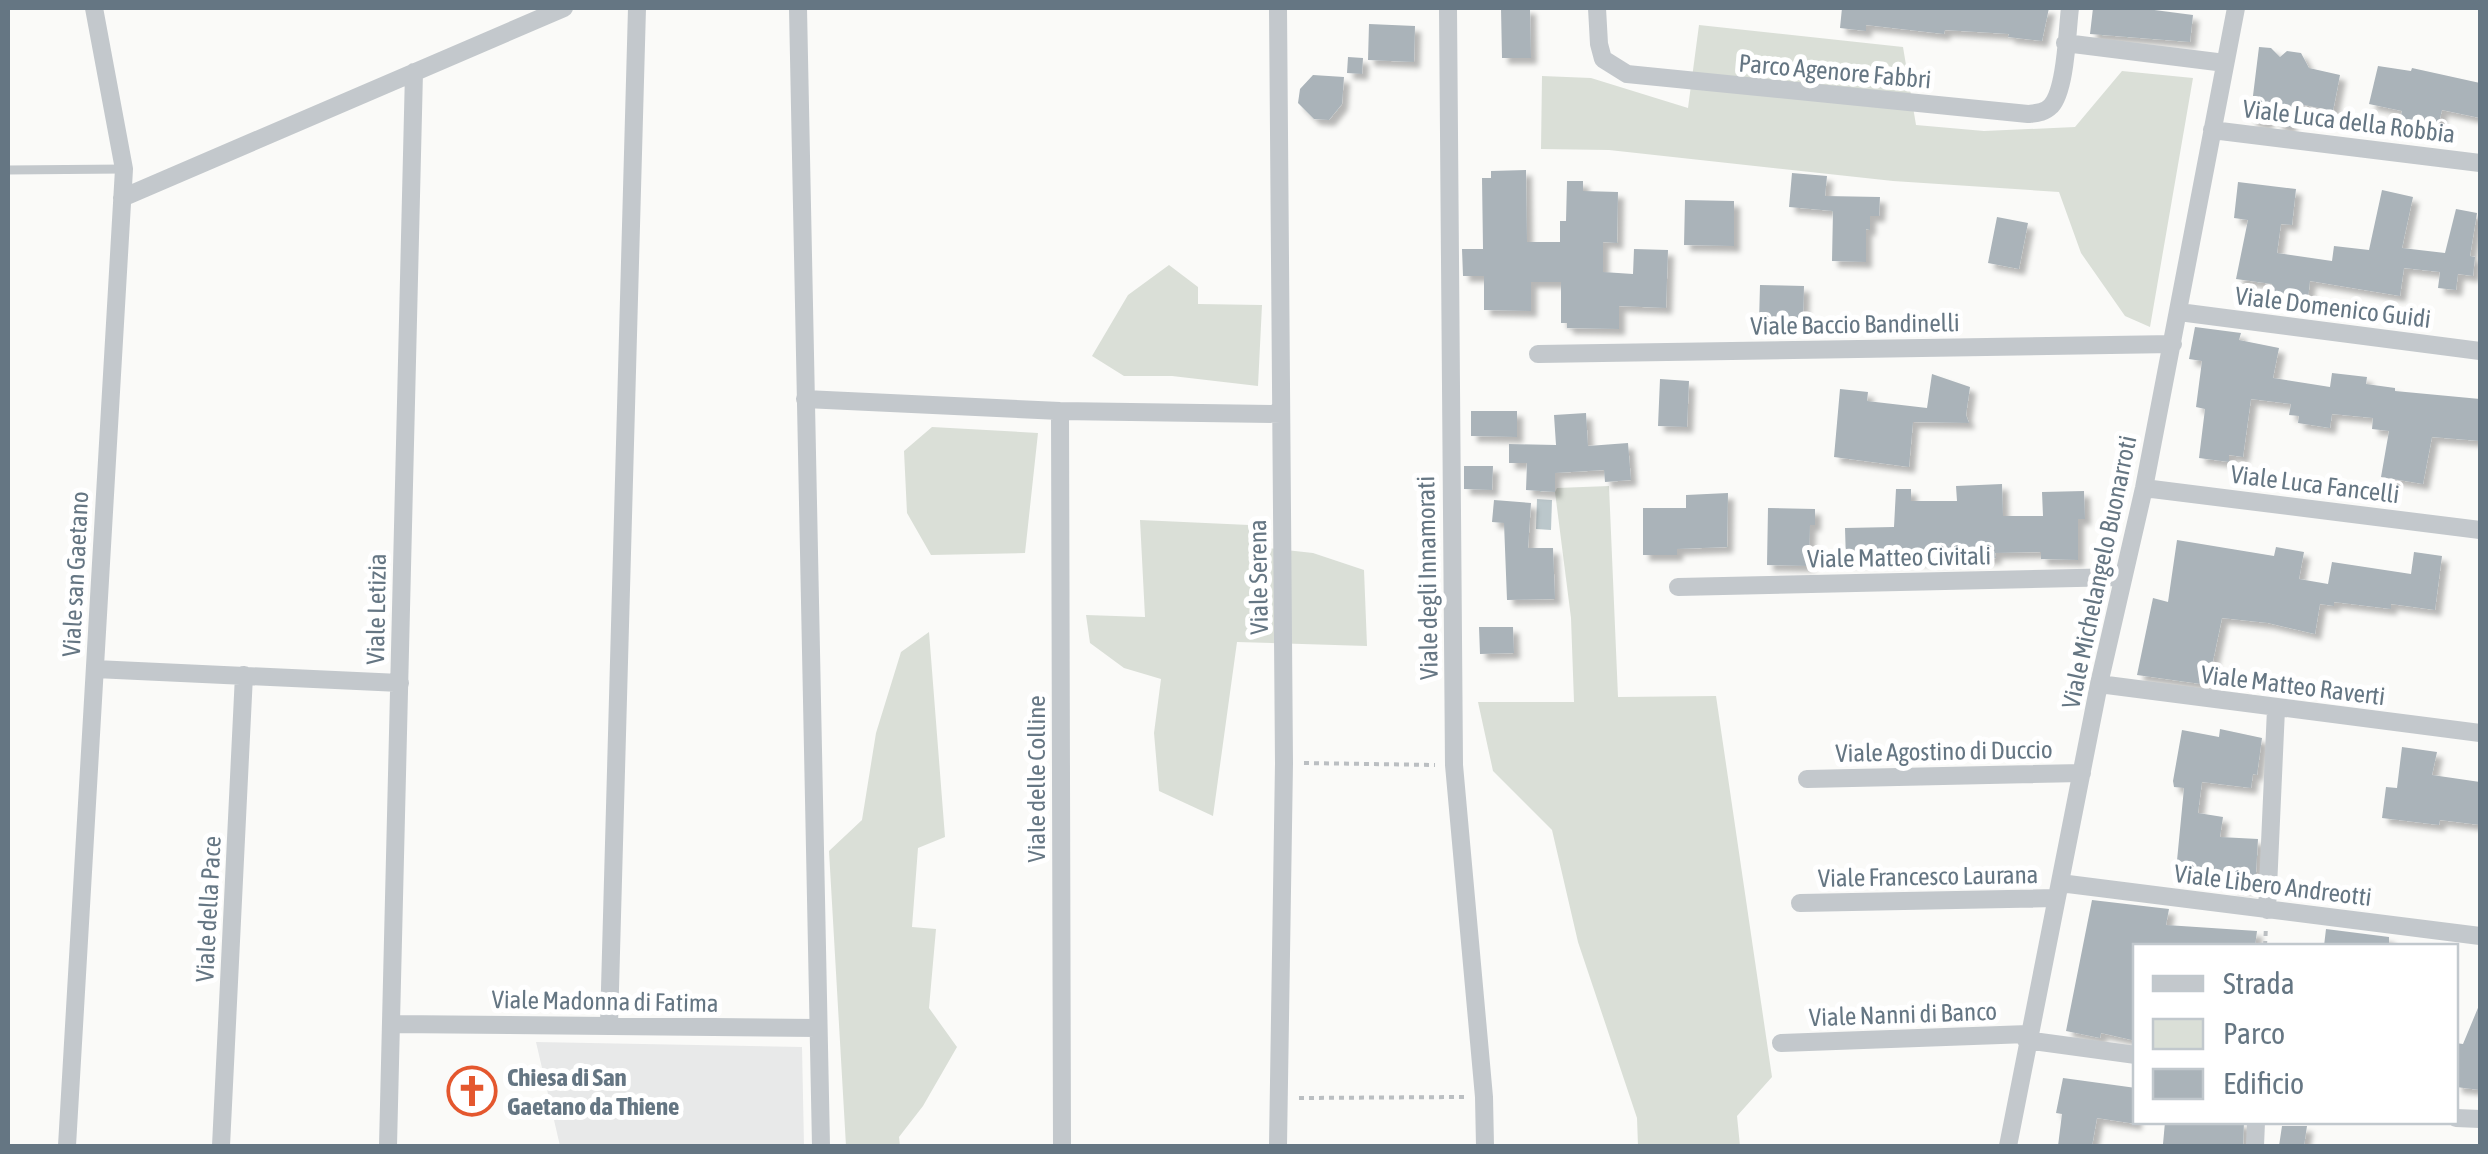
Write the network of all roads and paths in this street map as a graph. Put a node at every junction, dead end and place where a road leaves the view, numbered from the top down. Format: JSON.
{"nodes":[{"id":1,"x":94,"y":8,"type":"edge"},
{"id":2,"x":513,"y":8,"type":"edge"},
{"id":3,"x":564,"y":8,"type":"edge"},
{"id":4,"x":636,"y":8,"type":"edge"},
{"id":5,"x":798,"y":8,"type":"edge"},
{"id":6,"x":1278,"y":8,"type":"edge"},
{"id":7,"x":1448,"y":8,"type":"edge"},
{"id":8,"x":1597,"y":8,"type":"edge"},
{"id":9,"x":2070,"y":8,"type":"edge"},
{"id":10,"x":2236,"y":8,"type":"edge"},
{"id":11,"x":512,"y":30,"type":"junction"},
{"id":12,"x":2065,"y":43,"type":"junction"},
{"id":13,"x":2225,"y":62,"type":"junction"},
{"id":14,"x":414,"y":72,"type":"junction"},
{"id":15,"x":2212,"y":130,"type":"junction"},
{"id":16,"x":2480,"y":163,"type":"edge"},
{"id":17,"x":124,"y":169,"type":"junction"},
{"id":18,"x":8,"y":170,"type":"edge"},
{"id":19,"x":122,"y":198,"type":"junction"},
{"id":20,"x":2179,"y":312,"type":"junction"},
{"id":21,"x":2173,"y":344,"type":"junction"},
{"id":22,"x":2480,"y":351,"type":"edge"},
{"id":23,"x":1538,"y":354,"type":"dead end"},
{"id":24,"x":805,"y":399,"type":"junction"},
{"id":25,"x":1060,"y":411,"type":"junction"},
{"id":26,"x":1281,"y":414,"type":"junction"},
{"id":27,"x":2144,"y":488,"type":"junction"},
{"id":28,"x":2480,"y":530,"type":"edge"},
{"id":29,"x":2122,"y":577,"type":"junction"},
{"id":30,"x":1678,"y":587,"type":"dead end"},
{"id":31,"x":94,"y":670,"type":"junction"},
{"id":32,"x":244,"y":675,"type":"junction"},
{"id":33,"x":400,"y":683,"type":"junction"},
{"id":34,"x":2099,"y":684,"type":"junction"},
{"id":35,"x":2276,"y":710,"type":"junction"},
{"id":36,"x":2480,"y":733,"type":"edge"},
{"id":37,"x":1284,"y":762,"type":"junction"},
{"id":38,"x":1454,"y":765,"type":"junction"},
{"id":39,"x":2082,"y":773,"type":"junction"},
{"id":40,"x":1807,"y":779,"type":"dead end"},
{"id":41,"x":2058,"y":891,"type":"junction"},
{"id":42,"x":1800,"y":903,"type":"dead end"},
{"id":43,"x":2266,"y":910,"type":"junction"},
{"id":44,"x":2480,"y":936,"type":"edge"},
{"id":45,"x":392,"y":1024,"type":"junction"},
{"id":46,"x":609,"y":1026,"type":"junction"},
{"id":47,"x":817,"y":1028,"type":"junction"},
{"id":48,"x":2027,"y":1037,"type":"junction"},
{"id":49,"x":1781,"y":1043,"type":"dead end"},
{"id":50,"x":2133,"y":1054,"type":"edge"},
{"id":51,"x":1484,"y":1096,"type":"junction"},
{"id":52,"x":1277,"y":1098,"type":"junction"},
{"id":53,"x":67,"y":1146,"type":"edge"},
{"id":54,"x":221,"y":1146,"type":"edge"},
{"id":55,"x":388,"y":1146,"type":"edge"},
{"id":56,"x":821,"y":1146,"type":"edge"},
{"id":57,"x":1062,"y":1146,"type":"edge"},
{"id":58,"x":1278,"y":1146,"type":"edge"},
{"id":59,"x":1485,"y":1146,"type":"edge"},
{"id":60,"x":2008,"y":1146,"type":"edge"}],
"edges":[{"from":1,"to":17,"type":"street","name":"Viale san Gaetano"},
{"from":2,"to":11,"type":"street"},
{"from":3,"to":11,"type":"street"},
{"from":4,"to":46,"type":"street"},
{"from":5,"to":24,"type":"street"},
{"from":6,"to":26,"type":"street","name":"Viale Serena"},
{"from":7,"to":38,"type":"street","name":"Viale degli Innamorati"},
{"from":8,"to":12,"type":"street","name":"Parco Agenore Fabbri"},
{"from":9,"to":12,"type":"street","name":"Parco Agenore Fabbri"},
{"from":10,"to":13,"type":"street","name":"Viale Michelangelo Buonarroti"},
{"from":11,"to":14,"type":"street"},
{"from":12,"to":13,"type":"street"},
{"from":13,"to":15,"type":"street","name":"Viale Michelangelo Buonarroti"},
{"from":14,"to":19,"type":"street"},
{"from":14,"to":33,"type":"street","name":"Viale Letizia"},
{"from":15,"to":16,"type":"street","name":"Viale Luca della Robbia"},
{"from":15,"to":20,"type":"street","name":"Viale Michelangelo Buonarroti"},
{"from":17,"to":18,"type":"lane"},
{"from":17,"to":19,"type":"street","name":"Viale san Gaetano"},
{"from":19,"to":31,"type":"street","name":"Viale san Gaetano"},
{"from":20,"to":21,"type":"street","name":"Viale Michelangelo Buonarroti"},
{"from":20,"to":22,"type":"street","name":"Viale Domenico Guidi"},
{"from":21,"to":23,"type":"street","name":"Viale Baccio Bandinelli"},
{"from":21,"to":27,"type":"street","name":"Viale Michelangelo Buonarroti"},
{"from":24,"to":25,"type":"street"},
{"from":24,"to":47,"type":"street"},
{"from":25,"to":26,"type":"street"},
{"from":25,"to":57,"type":"street","name":"Viale delle Colline"},
{"from":26,"to":37,"type":"street","name":"Viale Serena"},
{"from":27,"to":28,"type":"street","name":"Viale Luca Fancelli"},
{"from":27,"to":29,"type":"street","name":"Viale Michelangelo Buonarroti"},
{"from":29,"to":30,"type":"street","name":"Viale Matteo Civitali"},
{"from":29,"to":34,"type":"street","name":"Viale Michelangelo Buonarroti"},
{"from":31,"to":32,"type":"street"},
{"from":31,"to":53,"type":"street","name":"Viale san Gaetano"},
{"from":32,"to":33,"type":"street"},
{"from":32,"to":54,"type":"street","name":"Viale della Pace"},
{"from":33,"to":45,"type":"street","name":"Viale Letizia"},
{"from":34,"to":35,"type":"street","name":"Viale Matteo Raverti"},
{"from":34,"to":39,"type":"street","name":"Viale Michelangelo Buonarroti"},
{"from":35,"to":36,"type":"street","name":"Viale Matteo Raverti"},
{"from":35,"to":43,"type":"street"},
{"from":37,"to":38,"type":"path"},
{"from":37,"to":52,"type":"street","name":"Viale Serena"},
{"from":38,"to":51,"type":"street","name":"Viale degli Innamorati"},
{"from":39,"to":40,"type":"street","name":"Viale Agostino di Duccio"},
{"from":39,"to":41,"type":"street","name":"Viale Michelangelo Buonarroti"},
{"from":41,"to":42,"type":"street","name":"Viale Francesco Laurana"},
{"from":41,"to":43,"type":"street","name":"Viale Libero Andreotti"},
{"from":41,"to":48,"type":"street","name":"Viale Michelangelo Buonarroti"},
{"from":43,"to":44,"type":"street","name":"Viale Libero Andreotti"},
{"from":45,"to":46,"type":"street","name":"Viale Madonna di Fatima"},
{"from":45,"to":55,"type":"street","name":"Viale Letizia"},
{"from":46,"to":47,"type":"street","name":"Viale Madonna di Fatima"},
{"from":47,"to":56,"type":"street"},
{"from":48,"to":49,"type":"street","name":"Viale Nanni di Banco"},
{"from":48,"to":50,"type":"street","name":"Viale Nanni di Banco"},
{"from":48,"to":60,"type":"street","name":"Viale Michelangelo Buonarroti"},
{"from":51,"to":52,"type":"path"},
{"from":51,"to":59,"type":"street","name":"Viale degli Innamorati"},
{"from":52,"to":58,"type":"street","name":"Viale Serena"}]}
